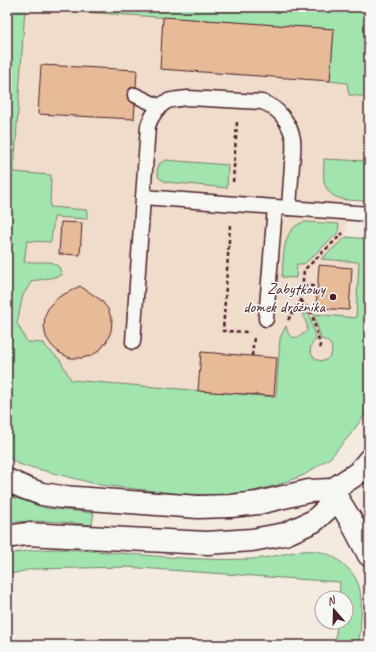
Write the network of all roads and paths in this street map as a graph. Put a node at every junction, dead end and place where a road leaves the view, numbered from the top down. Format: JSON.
{"nodes":[{"id":1,"x":135,"y":95,"type":"dead end"},
{"id":2,"x":160,"y":107,"type":"junction"},
{"id":3,"x":143,"y":197,"type":"junction"},
{"id":4,"x":282,"y":208,"type":"junction"},
{"id":5,"x":369,"y":214,"type":"edge"},
{"id":6,"x":302,"y":286,"type":"dead end"},
{"id":7,"x":318,"y":286,"type":"dead end"},
{"id":8,"x":301,"y":300,"type":"dead end"},
{"id":9,"x":266,"y":319,"type":"dead end"},
{"id":10,"x":254,"y":332,"type":"dead end"},
{"id":11,"x":133,"y":342,"type":"dead end"},
{"id":12,"x":321,"y":349,"type":"dead end"},
{"id":13,"x":252,"y":356,"type":"dead end"},
{"id":14,"x":369,"y":460,"type":"edge"},
{"id":15,"x":7,"y":480,"type":"edge"},
{"id":16,"x":332,"y":490,"type":"junction"},
{"id":17,"x":7,"y":537,"type":"edge"},
{"id":18,"x":369,"y":555,"type":"edge"}],
"edges":[{"from":1,"to":2,"type":"lane"},
{"from":2,"to":3,"type":"lane"},
{"from":2,"to":4,"type":"lane"},
{"from":3,"to":4,"type":"lane"},
{"from":3,"to":11,"type":"lane"},
{"from":4,"to":5,"type":"lane"},
{"from":4,"to":9,"type":"lane"},
{"from":6,"to":7,"type":"path"},
{"from":8,"to":12,"type":"path"},
{"from":10,"to":13,"type":"path"},
{"from":14,"to":16,"type":"main road"},
{"from":15,"to":16,"type":"main road"},
{"from":16,"to":17,"type":"main road"},
{"from":16,"to":18,"type":"main road"}]}
